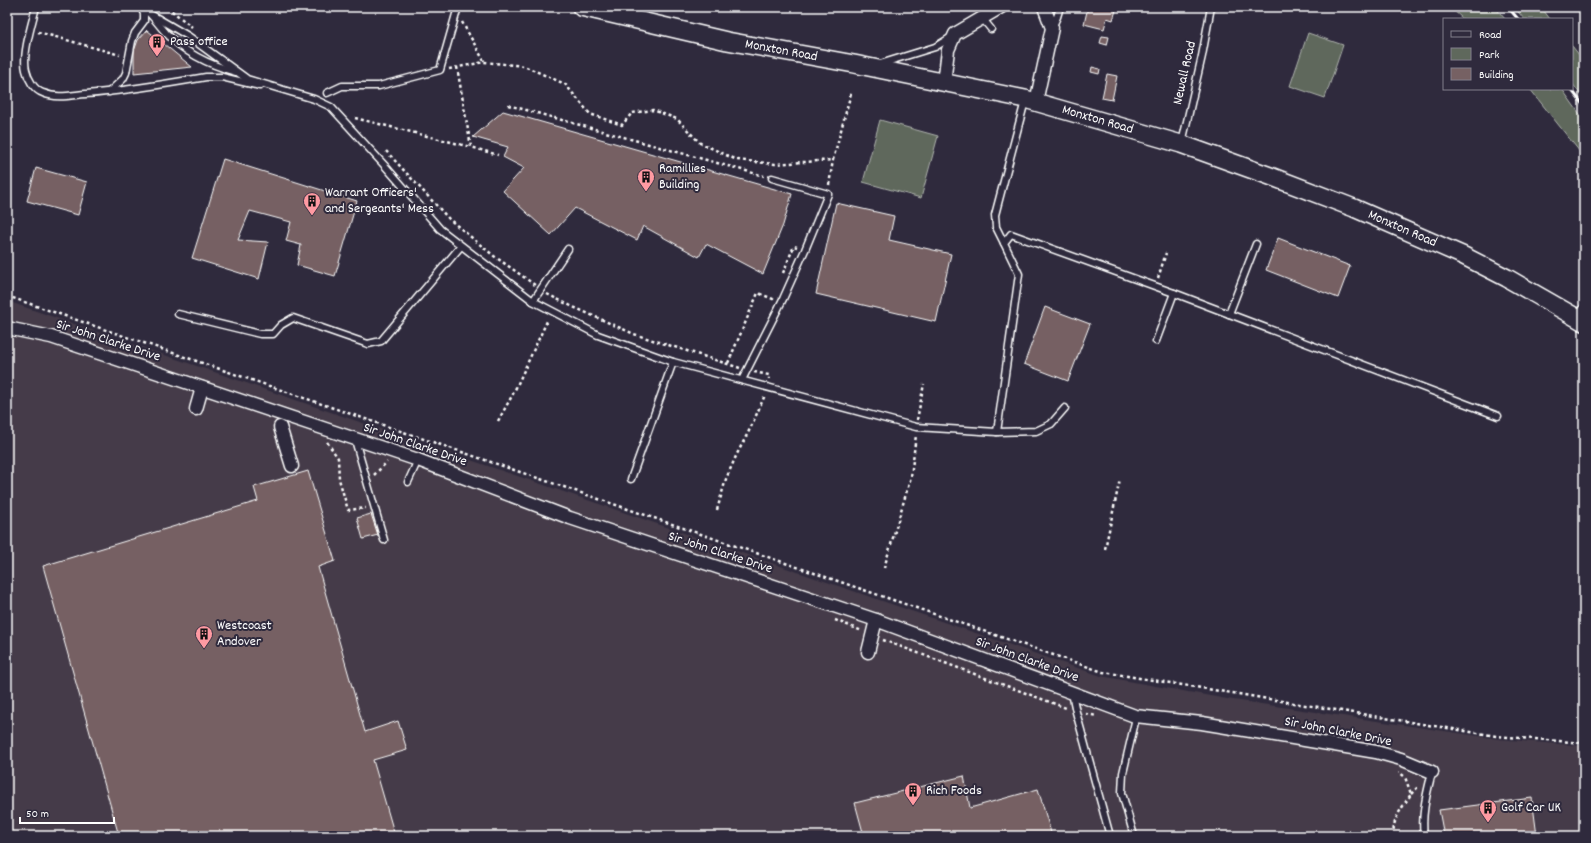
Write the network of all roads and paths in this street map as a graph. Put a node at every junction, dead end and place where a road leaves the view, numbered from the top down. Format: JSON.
{"nodes":[{"id":1,"x":36,"y":7,"type":"edge"},
{"id":2,"x":142,"y":7,"type":"edge"},
{"id":3,"x":167,"y":7,"type":"edge"},
{"id":4,"x":581,"y":7,"type":"edge"},
{"id":5,"x":1001,"y":7,"type":"edge"},
{"id":6,"x":1044,"y":7,"type":"edge"},
{"id":7,"x":1060,"y":7,"type":"edge"},
{"id":8,"x":1211,"y":7,"type":"edge"},
{"id":9,"x":457,"y":9,"type":"edge"},
{"id":10,"x":152,"y":15,"type":"junction"},
{"id":11,"x":982,"y":18,"type":"junction"},
{"id":12,"x":1052,"y":28,"type":"junction"},
{"id":13,"x":991,"y":29,"type":"dead end"},
{"id":14,"x":30,"y":30,"type":"junction"},
{"id":15,"x":196,"y":30,"type":"dead end"},
{"id":16,"x":955,"y":34,"type":"junction"},
{"id":17,"x":123,"y":56,"type":"dead end"},
{"id":18,"x":484,"y":62,"type":"junction"},
{"id":19,"x":854,"y":64,"type":"junction"},
{"id":20,"x":457,"y":67,"type":"junction"},
{"id":21,"x":440,"y":70,"type":"junction"},
{"id":22,"x":241,"y":74,"type":"junction"},
{"id":23,"x":944,"y":83,"type":"junction"},
{"id":24,"x":109,"y":92,"type":"junction"},
{"id":25,"x":327,"y":93,"type":"dead end"},
{"id":26,"x":851,"y":93,"type":"dead end"},
{"id":27,"x":301,"y":94,"type":"junction"},
{"id":28,"x":1031,"y":101,"type":"junction"},
{"id":29,"x":508,"y":105,"type":"dead end"},
{"id":30,"x":350,"y":112,"type":"dead end"},
{"id":31,"x":355,"y":118,"type":"junction"},
{"id":32,"x":360,"y":124,"type":"dead end"},
{"id":33,"x":1181,"y":144,"type":"junction"},
{"id":34,"x":471,"y":147,"type":"junction"},
{"id":35,"x":385,"y":150,"type":"dead end"},
{"id":36,"x":498,"y":156,"type":"dead end"},
{"id":37,"x":833,"y":160,"type":"junction"},
{"id":38,"x":772,"y":178,"type":"joint"},
{"id":39,"x":828,"y":194,"type":"junction"},
{"id":40,"x":1004,"y":243,"type":"junction"},
{"id":41,"x":1256,"y":244,"type":"dead end"},
{"id":42,"x":461,"y":246,"type":"junction"},
{"id":43,"x":568,"y":249,"type":"dead end"},
{"id":44,"x":805,"y":250,"type":"junction"},
{"id":45,"x":1166,"y":253,"type":"dead end"},
{"id":46,"x":781,"y":279,"type":"dead end"},
{"id":47,"x":1155,"y":286,"type":"junction"},
{"id":48,"x":541,"y":289,"type":"junction"},
{"id":49,"x":775,"y":293,"type":"dead end"},
{"id":50,"x":1174,"y":293,"type":"junction"},
{"id":51,"x":7,"y":296,"type":"edge"},
{"id":52,"x":533,"y":301,"type":"junction"},
{"id":53,"x":551,"y":312,"type":"junction"},
{"id":54,"x":178,"y":314,"type":"dead end"},
{"id":55,"x":1228,"y":314,"type":"junction"},
{"id":56,"x":1582,"y":315,"type":"edge"},
{"id":57,"x":7,"y":328,"type":"edge"},
{"id":58,"x":1156,"y":342,"type":"dead end"},
{"id":59,"x":673,"y":362,"type":"junction"},
{"id":60,"x":728,"y":363,"type":"junction"},
{"id":61,"x":747,"y":371,"type":"junction"},
{"id":62,"x":742,"y":380,"type":"junction"},
{"id":63,"x":924,"y":384,"type":"dead end"},
{"id":64,"x":769,"y":387,"type":"junction"},
{"id":65,"x":202,"y":388,"type":"junction"},
{"id":66,"x":1065,"y":408,"type":"dead end"},
{"id":67,"x":196,"y":409,"type":"dead end"},
{"id":68,"x":1498,"y":416,"type":"dead end"},
{"id":69,"x":498,"y":421,"type":"dead end"},
{"id":70,"x":280,"y":427,"type":"dead end"},
{"id":71,"x":916,"y":427,"type":"junction"},
{"id":72,"x":997,"y":432,"type":"junction"},
{"id":73,"x":355,"y":440,"type":"junction"},
{"id":74,"x":418,"y":460,"type":"junction"},
{"id":75,"x":292,"y":466,"type":"dead end"},
{"id":76,"x":631,"y":479,"type":"dead end"},
{"id":77,"x":1120,"y":479,"type":"dead end"},
{"id":78,"x":408,"y":482,"type":"dead end"},
{"id":79,"x":717,"y":510,"type":"dead end"},
{"id":80,"x":384,"y":540,"type":"dead end"},
{"id":81,"x":1105,"y":549,"type":"dead end"},
{"id":82,"x":884,"y":568,"type":"dead end"},
{"id":83,"x":876,"y":620,"type":"junction"},
{"id":84,"x":868,"y":652,"type":"dead end"},
{"id":85,"x":1072,"y":693,"type":"junction"},
{"id":86,"x":1135,"y":719,"type":"junction"},
{"id":87,"x":1584,"y":743,"type":"edge"},
{"id":88,"x":1432,"y":772,"type":"joint"},
{"id":89,"x":1110,"y":836,"type":"edge"},
{"id":90,"x":1134,"y":836,"type":"edge"},
{"id":91,"x":1424,"y":836,"type":"edge"}],
"edges":[{"from":1,"to":14,"type":"lane"},
{"from":2,"to":10,"type":"lane"},
{"from":2,"to":24,"type":"lane"},
{"from":3,"to":15,"type":"path"},
{"from":4,"to":19,"type":"street","name":"Monxton Road"},
{"from":5,"to":11,"type":"street"},
{"from":6,"to":12,"type":"street"},
{"from":7,"to":12,"type":"lane"},
{"from":8,"to":33,"type":"lane","name":"Newall Road"},
{"from":9,"to":18,"type":"path"},
{"from":9,"to":21,"type":"lane"},
{"from":10,"to":22,"type":"lane"},
{"from":10,"to":22,"type":"lane"},
{"from":11,"to":13,"type":"lane"},
{"from":11,"to":16,"type":"street"},
{"from":12,"to":28,"type":"street"},
{"from":14,"to":17,"type":"path"},
{"from":14,"to":24,"type":"lane"},
{"from":16,"to":19,"type":"lane"},
{"from":16,"to":23,"type":"street"},
{"from":18,"to":20,"type":"path"},
{"from":18,"to":37,"type":"path"},
{"from":19,"to":23,"type":"street","name":"Monxton Road"},
{"from":20,"to":21,"type":"path"},
{"from":20,"to":34,"type":"path"},
{"from":21,"to":25,"type":"lane"},
{"from":22,"to":27,"type":"lane"},
{"from":23,"to":28,"type":"street","name":"Monxton Road"},
{"from":24,"to":27,"type":"lane"},
{"from":26,"to":37,"type":"path"},
{"from":27,"to":42,"type":"lane"},
{"from":28,"to":33,"type":"street","name":"Monxton Road"},
{"from":28,"to":40,"type":"lane"},
{"from":29,"to":38,"type":"path"},
{"from":30,"to":31,"type":"path"},
{"from":31,"to":32,"type":"path"},
{"from":31,"to":34,"type":"path"},
{"from":33,"to":56,"type":"street","name":"Monxton Road"},
{"from":34,"to":36,"type":"path"},
{"from":35,"to":48,"type":"path"},
{"from":37,"to":39,"type":"path"},
{"from":38,"to":39,"type":"lane"},
{"from":39,"to":44,"type":"lane"},
{"from":40,"to":47,"type":"lane"},
{"from":40,"to":72,"type":"lane"},
{"from":41,"to":55,"type":"lane"},
{"from":42,"to":52,"type":"lane"},
{"from":42,"to":54,"type":"lane"},
{"from":43,"to":48,"type":"lane"},
{"from":44,"to":46,"type":"path"},
{"from":44,"to":61,"type":"lane"},
{"from":45,"to":47,"type":"path"},
{"from":47,"to":50,"type":"lane"},
{"from":48,"to":52,"type":"lane"},
{"from":48,"to":60,"type":"path"},
{"from":49,"to":60,"type":"path"},
{"from":50,"to":55,"type":"lane"},
{"from":50,"to":58,"type":"lane"},
{"from":51,"to":87,"type":"path"},
{"from":52,"to":53,"type":"lane"},
{"from":53,"to":59,"type":"lane"},
{"from":53,"to":69,"type":"path"},
{"from":55,"to":68,"type":"lane"},
{"from":57,"to":65,"type":"street","name":"Sir John Clarke Drive"},
{"from":59,"to":62,"type":"lane"},
{"from":59,"to":76,"type":"lane"},
{"from":60,"to":61,"type":"path"},
{"from":61,"to":62,"type":"lane"},
{"from":61,"to":64,"type":"path"},
{"from":62,"to":64,"type":"lane"},
{"from":63,"to":71,"type":"path"},
{"from":64,"to":71,"type":"lane"},
{"from":64,"to":79,"type":"path"},
{"from":65,"to":67,"type":"street"},
{"from":65,"to":73,"type":"street","name":"Sir John Clarke Drive"},
{"from":66,"to":72,"type":"lane"},
{"from":70,"to":75,"type":"street"},
{"from":71,"to":72,"type":"lane"},
{"from":71,"to":82,"type":"path"},
{"from":73,"to":74,"type":"street","name":"Sir John Clarke Drive"},
{"from":73,"to":80,"type":"lane"},
{"from":74,"to":78,"type":"lane"},
{"from":74,"to":83,"type":"street","name":"Sir John Clarke Drive"},
{"from":77,"to":81,"type":"path"},
{"from":83,"to":84,"type":"street"},
{"from":83,"to":85,"type":"street","name":"Sir John Clarke Drive"},
{"from":85,"to":86,"type":"street","name":"Sir John Clarke Drive"},
{"from":85,"to":89,"type":"lane"},
{"from":86,"to":88,"type":"street","name":"Sir John Clarke Drive"},
{"from":86,"to":90,"type":"lane"},
{"from":88,"to":91,"type":"lane"}]}
